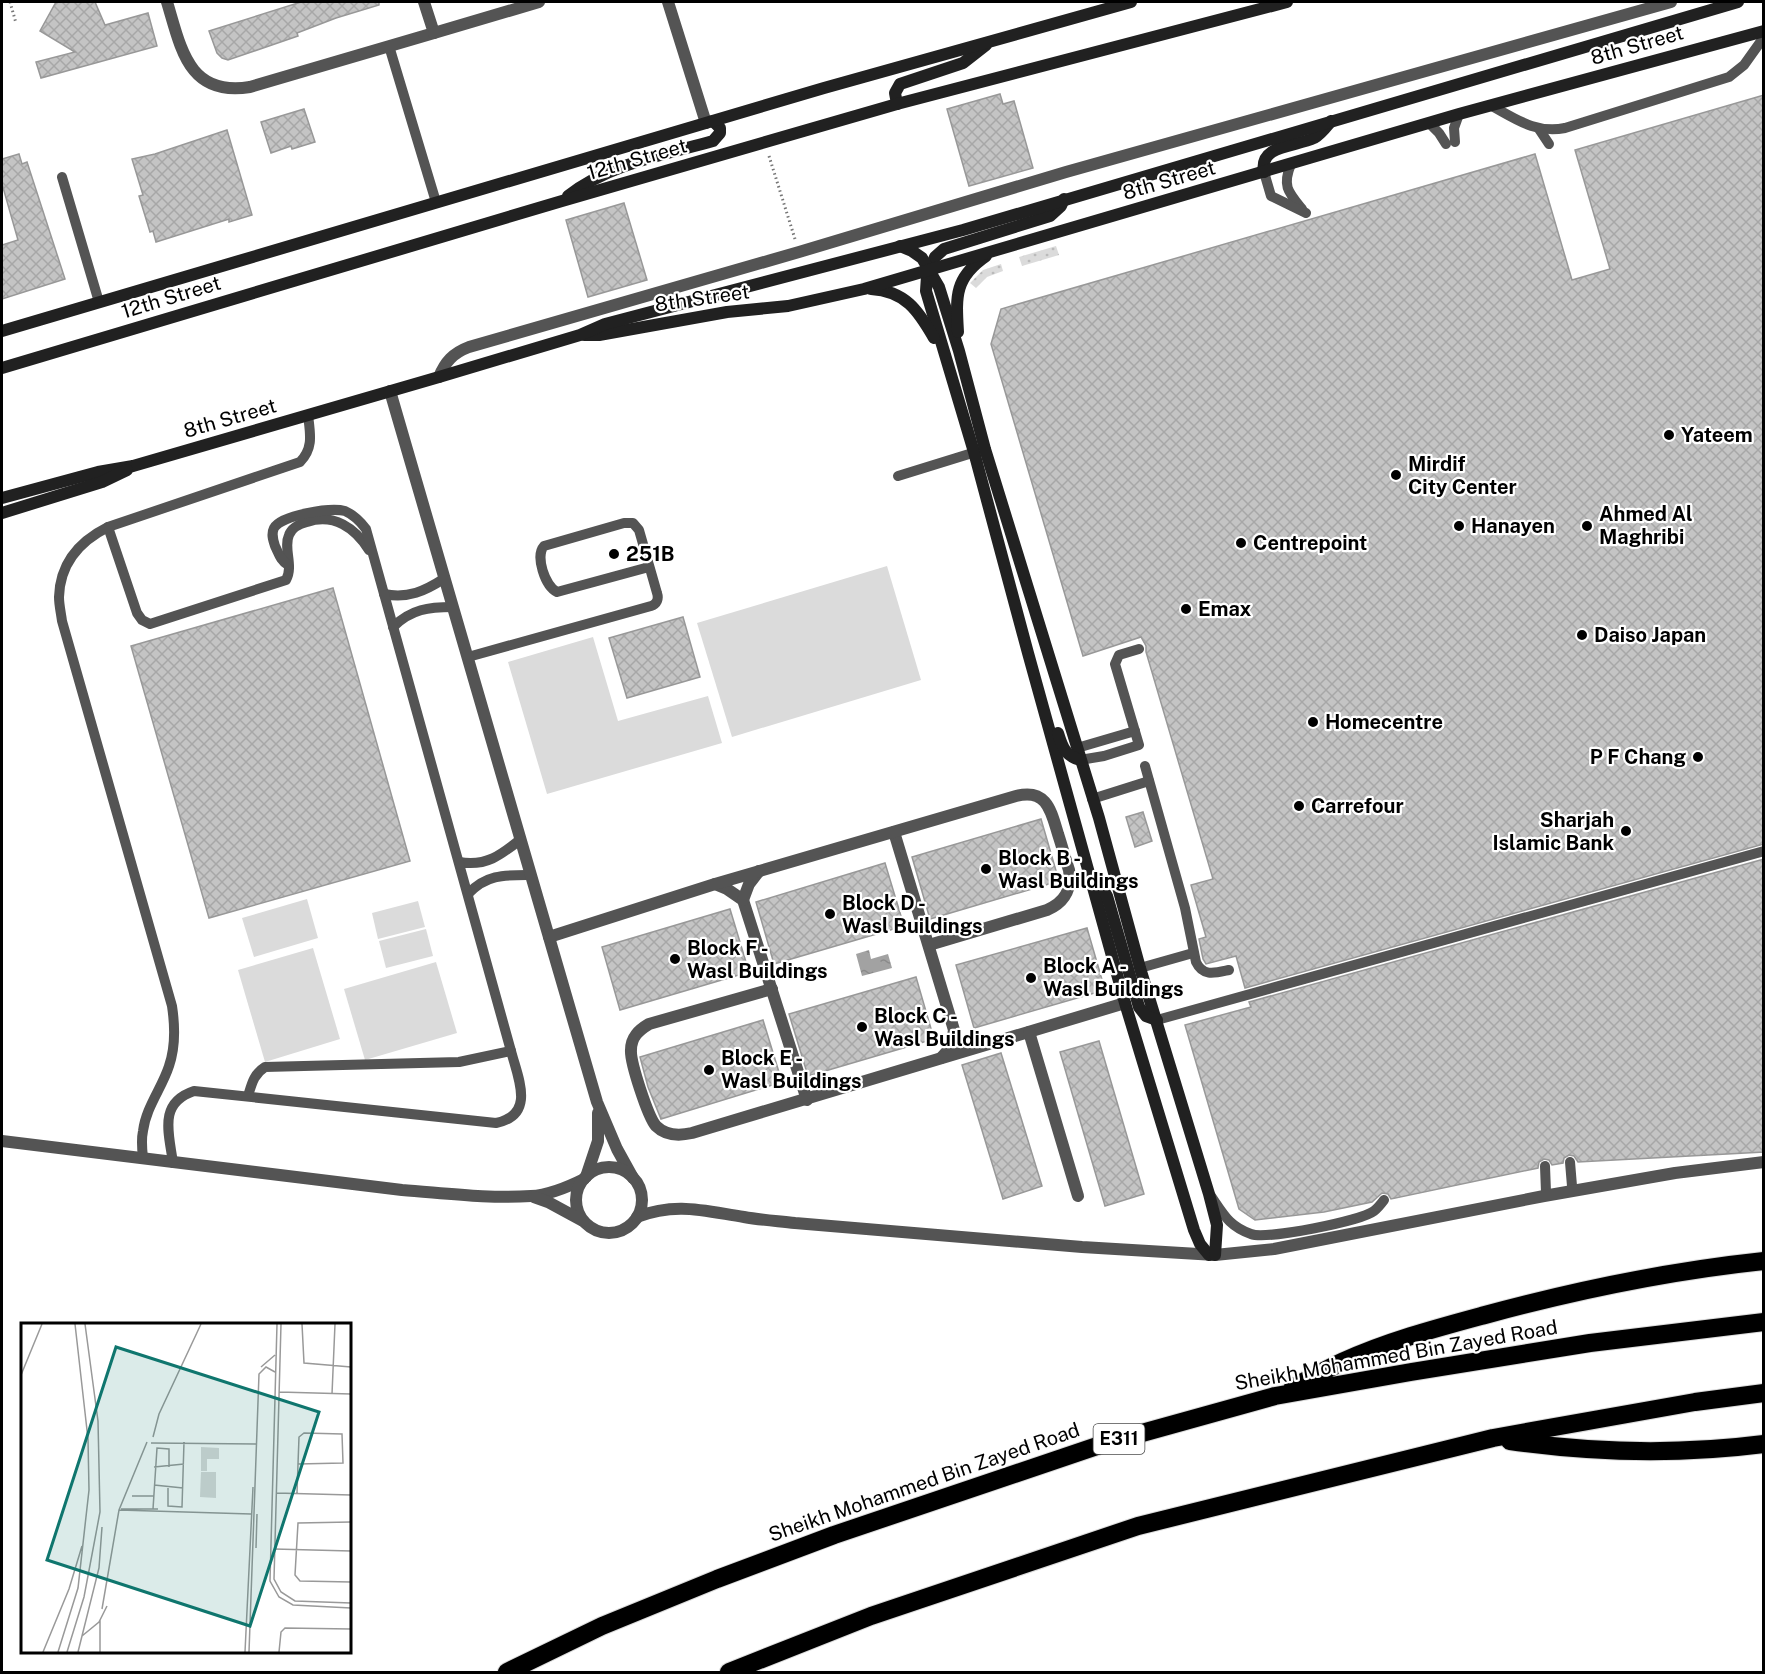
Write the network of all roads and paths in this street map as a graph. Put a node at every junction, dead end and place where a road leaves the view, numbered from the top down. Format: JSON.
{"nodes":[{"id":1,"x":10,"y":2,"type":"edge"},
{"id":2,"x":166,"y":2,"type":"edge"},
{"id":3,"x":424,"y":2,"type":"edge"},
{"id":4,"x":539,"y":2,"type":"edge"},
{"id":5,"x":668,"y":2,"type":"edge"},
{"id":6,"x":1127,"y":2,"type":"edge"},
{"id":7,"x":1287,"y":2,"type":"edge"},
{"id":8,"x":1671,"y":2,"type":"edge"},
{"id":9,"x":1738,"y":2,"type":"edge"},
{"id":10,"x":16,"y":23,"type":"dead end"},
{"id":11,"x":1764,"y":31,"type":"edge"},
{"id":12,"x":434,"y":33,"type":"junction"},
{"id":13,"x":1764,"y":37,"type":"edge"},
{"id":14,"x":987,"y":44,"type":"junction"},
{"id":15,"x":389,"y":46,"type":"junction"},
{"id":16,"x":897,"y":104,"type":"junction"},
{"id":17,"x":1492,"y":106,"type":"junction"},
{"id":18,"x":1459,"y":114,"type":"junction"},
{"id":19,"x":1332,"y":120,"type":"junction"},
{"id":20,"x":709,"y":122,"type":"junction"},
{"id":21,"x":1429,"y":123,"type":"junction"},
{"id":22,"x":1539,"y":129,"type":"junction"},
{"id":23,"x":765,"y":143,"type":"junction"},
{"id":24,"x":1549,"y":144,"type":"dead end"},
{"id":25,"x":1291,"y":164,"type":"junction"},
{"id":26,"x":1264,"y":172,"type":"junction"},
{"id":27,"x":62,"y":177,"type":"dead end"},
{"id":28,"x":1064,"y":199,"type":"junction"},
{"id":29,"x":562,"y":201,"type":"junction"},
{"id":30,"x":436,"y":202,"type":"junction"},
{"id":31,"x":900,"y":246,"type":"junction"},
{"id":32,"x":994,"y":251,"type":"junction"},
{"id":33,"x":800,"y":252,"type":"junction"},
{"id":34,"x":930,"y":269,"type":"junction"},
{"id":35,"x":864,"y":289,"type":"junction"},
{"id":36,"x":99,"y":302,"type":"junction"},
{"id":37,"x":2,"y":331,"type":"edge"},
{"id":38,"x":580,"y":335,"type":"junction"},
{"id":39,"x":960,"y":351,"type":"junction"},
{"id":40,"x":946,"y":362,"type":"junction"},
{"id":41,"x":2,"y":368,"type":"edge"},
{"id":42,"x":439,"y":378,"type":"junction"},
{"id":43,"x":390,"y":391,"type":"junction"},
{"id":44,"x":308,"y":415,"type":"junction"},
{"id":45,"x":980,"y":451,"type":"junction"},
{"id":46,"x":133,"y":466,"type":"junction"},
{"id":47,"x":898,"y":476,"type":"dead end"},
{"id":48,"x":2,"y":498,"type":"edge"},
{"id":49,"x":2,"y":513,"type":"edge"},
{"id":50,"x":108,"y":527,"type":"junction"},
{"id":51,"x":373,"y":555,"type":"junction"},
{"id":52,"x":288,"y":565,"type":"junction"},
{"id":53,"x":649,"y":567,"type":"junction"},
{"id":54,"x":445,"y":578,"type":"junction"},
{"id":55,"x":384,"y":594,"type":"junction"},
{"id":56,"x":453,"y":607,"type":"junction"},
{"id":57,"x":393,"y":627,"type":"junction"},
{"id":58,"x":1139,"y":649,"type":"dead end"},
{"id":59,"x":1028,"y":653,"type":"junction"},
{"id":60,"x":468,"y":657,"type":"junction"},
{"id":61,"x":1135,"y":730,"type":"junction"},
{"id":62,"x":1078,"y":754,"type":"junction"},
{"id":63,"x":1144,"y":766,"type":"dead end"},
{"id":64,"x":1149,"y":781,"type":"junction"},
{"id":65,"x":1092,"y":799,"type":"junction"},
{"id":66,"x":894,"y":832,"type":"junction"},
{"id":67,"x":521,"y":839,"type":"junction"},
{"id":68,"x":1764,"y":851,"type":"edge"},
{"id":69,"x":459,"y":862,"type":"junction"},
{"id":70,"x":759,"y":871,"type":"junction"},
{"id":71,"x":1090,"y":871,"type":"junction"},
{"id":72,"x":531,"y":875,"type":"junction"},
{"id":73,"x":715,"y":884,"type":"junction"},
{"id":74,"x":468,"y":894,"type":"junction"},
{"id":75,"x":743,"y":900,"type":"junction"},
{"id":76,"x":549,"y":937,"type":"junction"},
{"id":77,"x":929,"y":945,"type":"junction"},
{"id":78,"x":1193,"y":953,"type":"junction"},
{"id":79,"x":1140,"y":968,"type":"junction"},
{"id":80,"x":1229,"y":970,"type":"dead end"},
{"id":81,"x":772,"y":988,"type":"junction"},
{"id":82,"x":1125,"y":1003,"type":"junction"},
{"id":83,"x":1157,"y":1020,"type":"junction"},
{"id":84,"x":1029,"y":1032,"type":"junction"},
{"id":85,"x":511,"y":1051,"type":"junction"},
{"id":86,"x":940,"y":1059,"type":"junction"},
{"id":87,"x":248,"y":1096,"type":"junction"},
{"id":88,"x":807,"y":1100,"type":"junction"},
{"id":89,"x":597,"y":1102,"type":"junction"},
{"id":90,"x":2,"y":1141,"type":"edge"},
{"id":91,"x":143,"y":1158,"type":"junction"},
{"id":92,"x":1570,"y":1162,"type":"dead end"},
{"id":93,"x":1764,"y":1162,"type":"edge"},
{"id":94,"x":173,"y":1163,"type":"junction"},
{"id":95,"x":1545,"y":1166,"type":"dead end"},
{"id":96,"x":585,"y":1178,"type":"junction"},
{"id":97,"x":633,"y":1178,"type":"junction"},
{"id":98,"x":1571,"y":1191,"type":"junction"},
{"id":99,"x":1209,"y":1194,"type":"junction"},
{"id":100,"x":1078,"y":1196,"type":"dead end"},
{"id":101,"x":1544,"y":1196,"type":"junction"},
{"id":102,"x":533,"y":1197,"type":"junction"},
{"id":103,"x":1383,"y":1200,"type":"dead end"},
{"id":104,"x":637,"y":1217,"type":"junction"},
{"id":105,"x":585,"y":1222,"type":"junction"},
{"id":106,"x":1212,"y":1255,"type":"junction"},
{"id":107,"x":1764,"y":1261,"type":"edge"},
{"id":108,"x":1764,"y":1322,"type":"edge"},
{"id":109,"x":1764,"y":1393,"type":"edge"},
{"id":110,"x":1275,"y":1396,"type":"junction"},
{"id":111,"x":1493,"y":1438,"type":"junction"},
{"id":112,"x":1764,"y":1444,"type":"edge"},
{"id":113,"x":507,"y":1672,"type":"edge"},
{"id":114,"x":729,"y":1672,"type":"edge"}],
"edges":[{"from":1,"to":10,"type":"path"},
{"from":2,"to":15,"type":"street"},
{"from":3,"to":12,"type":"street"},
{"from":4,"to":12,"type":"street"},
{"from":5,"to":20,"type":"street"},
{"from":6,"to":14,"type":"street","name":"12th Street"},
{"from":7,"to":16,"type":"street","name":"12th Street"},
{"from":8,"to":33,"type":"street"},
{"from":9,"to":19,"type":"street","name":"8th Street"},
{"from":11,"to":17,"type":"street","name":"8th Street"},
{"from":12,"to":15,"type":"street"},
{"from":13,"to":22,"type":"lane"},
{"from":14,"to":16,"type":"street"},
{"from":14,"to":20,"type":"street","name":"12th Street"},
{"from":15,"to":30,"type":"lane"},
{"from":16,"to":23,"type":"street","name":"12th Street"},
{"from":17,"to":18,"type":"street","name":"8th Street"},
{"from":17,"to":22,"type":"lane"},
{"from":18,"to":21,"type":"street","name":"8th Street"},
{"from":18,"to":21,"type":"lane"},
{"from":19,"to":26,"type":"street"},
{"from":19,"to":28,"type":"street","name":"8th Street"},
{"from":20,"to":29,"type":"street"},
{"from":20,"to":30,"type":"street","name":"12th Street"},
{"from":21,"to":25,"type":"street","name":"8th Street"},
{"from":22,"to":24,"type":"lane"},
{"from":23,"to":29,"type":"street","name":"12th Street"},
{"from":23,"to":33,"type":"path"},
{"from":25,"to":26,"type":"street","name":"8th Street"},
{"from":25,"to":26,"type":"lane"},
{"from":26,"to":32,"type":"street","name":"8th Street"},
{"from":27,"to":36,"type":"lane"},
{"from":28,"to":31,"type":"street","name":"8th Street"},
{"from":28,"to":34,"type":"street"},
{"from":29,"to":41,"type":"street","name":"12th Street"},
{"from":30,"to":36,"type":"street","name":"12th Street"},
{"from":31,"to":34,"type":"street"},
{"from":31,"to":38,"type":"street","name":"8th Street"},
{"from":32,"to":34,"type":"street","name":"8th Street"},
{"from":32,"to":39,"type":"street"},
{"from":33,"to":42,"type":"street"},
{"from":34,"to":35,"type":"street","name":"8th Street"},
{"from":34,"to":39,"type":"street"},
{"from":34,"to":40,"type":"street"},
{"from":35,"to":38,"type":"street","name":"8th Street"},
{"from":35,"to":40,"type":"street"},
{"from":36,"to":37,"type":"street","name":"12th Street"},
{"from":38,"to":42,"type":"street","name":"8th Street"},
{"from":39,"to":45,"type":"street"},
{"from":40,"to":45,"type":"street"},
{"from":42,"to":43,"type":"street","name":"8th Street"},
{"from":43,"to":44,"type":"street","name":"8th Street"},
{"from":43,"to":54,"type":"street"},
{"from":44,"to":46,"type":"street","name":"8th Street"},
{"from":44,"to":50,"type":"lane"},
{"from":45,"to":47,"type":"lane"},
{"from":45,"to":59,"type":"street"},
{"from":45,"to":62,"type":"street"},
{"from":46,"to":48,"type":"street","name":"8th Street"},
{"from":46,"to":49,"type":"street","name":"8th Street"},
{"from":50,"to":52,"type":"lane"},
{"from":50,"to":91,"type":"lane"},
{"from":51,"to":52,"type":"lane"},
{"from":51,"to":52,"type":"lane"},
{"from":51,"to":55,"type":"lane"},
{"from":53,"to":53,"type":"lane"},
{"from":53,"to":60,"type":"lane"},
{"from":54,"to":55,"type":"lane"},
{"from":54,"to":56,"type":"street"},
{"from":55,"to":57,"type":"lane"},
{"from":56,"to":57,"type":"lane"},
{"from":56,"to":60,"type":"street"},
{"from":57,"to":69,"type":"lane"},
{"from":58,"to":61,"type":"lane"},
{"from":59,"to":62,"type":"street"},
{"from":59,"to":71,"type":"street"},
{"from":60,"to":67,"type":"street"},
{"from":61,"to":62,"type":"lane"},
{"from":61,"to":62,"type":"lane"},
{"from":62,"to":65,"type":"street"},
{"from":63,"to":64,"type":"lane"},
{"from":64,"to":65,"type":"lane"},
{"from":64,"to":78,"type":"lane"},
{"from":65,"to":79,"type":"street"},
{"from":66,"to":70,"type":"street"},
{"from":66,"to":77,"type":"street"},
{"from":66,"to":77,"type":"street"},
{"from":67,"to":69,"type":"lane"},
{"from":67,"to":72,"type":"street"},
{"from":68,"to":83,"type":"lane"},
{"from":69,"to":74,"type":"lane"},
{"from":70,"to":73,"type":"street"},
{"from":70,"to":75,"type":"street"},
{"from":71,"to":82,"type":"street"},
{"from":71,"to":83,"type":"street"},
{"from":72,"to":74,"type":"lane"},
{"from":72,"to":76,"type":"street"},
{"from":73,"to":75,"type":"street"},
{"from":73,"to":76,"type":"street"},
{"from":74,"to":85,"type":"lane"},
{"from":75,"to":81,"type":"street"},
{"from":76,"to":89,"type":"street"},
{"from":77,"to":86,"type":"street"},
{"from":78,"to":79,"type":"lane"},
{"from":78,"to":80,"type":"lane"},
{"from":79,"to":83,"type":"street"},
{"from":81,"to":88,"type":"street"},
{"from":81,"to":88,"type":"street"},
{"from":82,"to":84,"type":"street"},
{"from":82,"to":106,"type":"street"},
{"from":83,"to":99,"type":"street"},
{"from":84,"to":86,"type":"street"},
{"from":84,"to":100,"type":"street"},
{"from":85,"to":87,"type":"lane"},
{"from":85,"to":87,"type":"lane"},
{"from":86,"to":88,"type":"street"},
{"from":87,"to":94,"type":"lane"},
{"from":89,"to":96,"type":"street"},
{"from":89,"to":97,"type":"street"},
{"from":90,"to":91,"type":"street"},
{"from":91,"to":94,"type":"street"},
{"from":92,"to":98,"type":"lane"},
{"from":93,"to":98,"type":"street"},
{"from":94,"to":102,"type":"street"},
{"from":95,"to":101,"type":"lane"},
{"from":96,"to":97,"type":"street"},
{"from":96,"to":102,"type":"street"},
{"from":96,"to":105,"type":"street"},
{"from":97,"to":104,"type":"street"},
{"from":98,"to":101,"type":"street"},
{"from":99,"to":103,"type":"lane"},
{"from":99,"to":106,"type":"street"},
{"from":101,"to":106,"type":"street"},
{"from":102,"to":105,"type":"street"},
{"from":104,"to":105,"type":"street"},
{"from":104,"to":106,"type":"street"},
{"from":107,"to":110,"type":"highway"},
{"from":108,"to":110,"type":"highway","name":"Sheikh Mohammed Bin Zayed Road","number":"E311"},
{"from":109,"to":111,"type":"highway"},
{"from":110,"to":113,"type":"highway","name":"Sheikh Mohammed Bin Zayed Road","number":"E311"},
{"from":111,"to":112,"type":"highway"},
{"from":111,"to":114,"type":"highway"}]}
